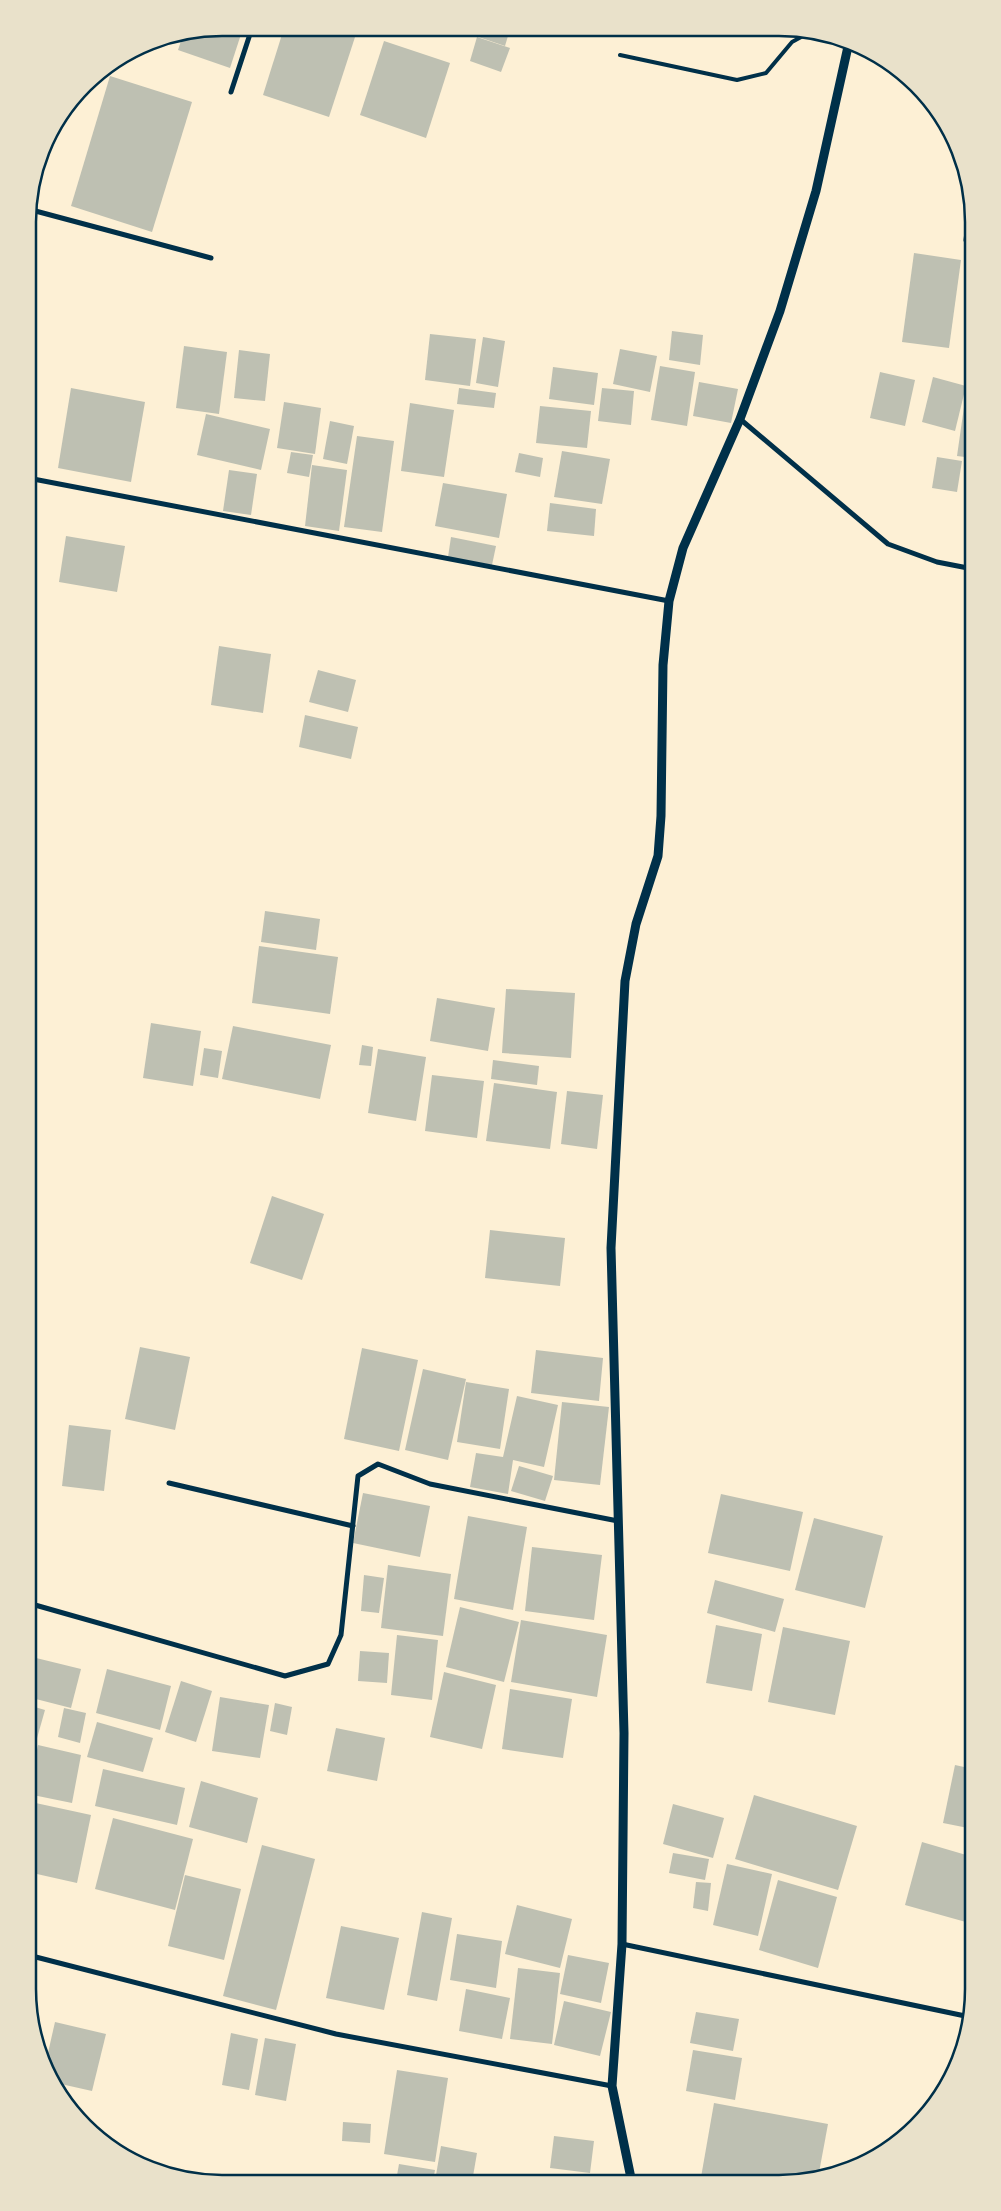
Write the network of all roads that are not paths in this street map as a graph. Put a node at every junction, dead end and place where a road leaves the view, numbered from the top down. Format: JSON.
{"nodes":[{"id":1,"x":249,"y":36,"type":"edge"},
{"id":2,"x":800,"y":38,"type":"edge"},
{"id":3,"x":847,"y":49,"type":"edge"},
{"id":4,"x":620,"y":55,"type":"dead end"},
{"id":5,"x":231,"y":92,"type":"dead end"},
{"id":6,"x":37,"y":212,"type":"edge"},
{"id":7,"x":211,"y":258,"type":"dead end"},
{"id":8,"x":740,"y":419,"type":"junction"},
{"id":9,"x":36,"y":480,"type":"edge"},
{"id":10,"x":965,"y":567,"type":"edge"},
{"id":11,"x":670,"y":601,"type":"junction"},
{"id":12,"x":168,"y":1483,"type":"dead end"},
{"id":13,"x":618,"y":1521,"type":"junction"},
{"id":14,"x":353,"y":1526,"type":"junction"},
{"id":15,"x":36,"y":1604,"type":"edge"},
{"id":16,"x":622,"y":1944,"type":"junction"},
{"id":17,"x":36,"y":1957,"type":"edge"},
{"id":18,"x":963,"y":2015,"type":"edge"},
{"id":19,"x":612,"y":2086,"type":"junction"},
{"id":20,"x":630,"y":2175,"type":"edge"}],
"edges":[{"from":1,"to":5,"type":"street"},
{"from":2,"to":4,"type":"lane"},
{"from":3,"to":8,"type":"street"},
{"from":6,"to":7,"type":"street"},
{"from":8,"to":10,"type":"street"},
{"from":8,"to":11,"type":"street"},
{"from":9,"to":11,"type":"street"},
{"from":11,"to":13,"type":"street"},
{"from":12,"to":14,"type":"street"},
{"from":13,"to":14,"type":"street"},
{"from":13,"to":16,"type":"street"},
{"from":14,"to":15,"type":"street"},
{"from":16,"to":18,"type":"street"},
{"from":16,"to":19,"type":"street"},
{"from":17,"to":19,"type":"street"},
{"from":19,"to":20,"type":"street"}]}
